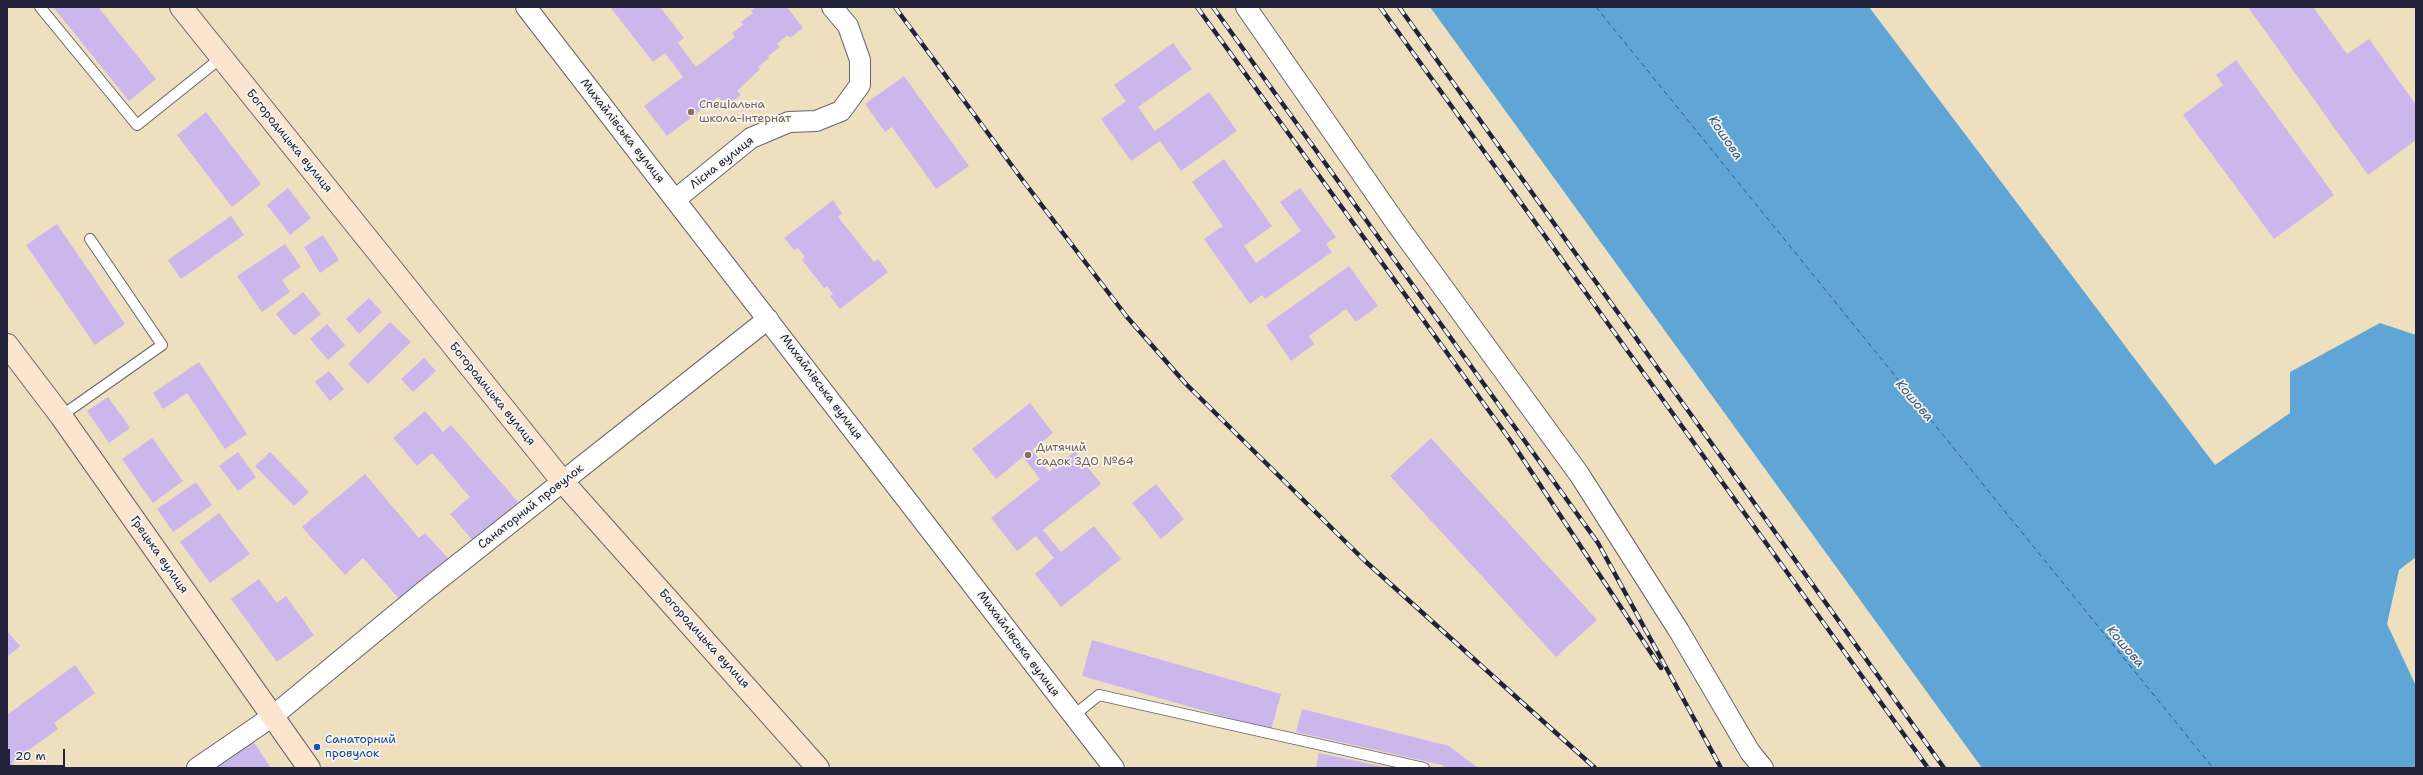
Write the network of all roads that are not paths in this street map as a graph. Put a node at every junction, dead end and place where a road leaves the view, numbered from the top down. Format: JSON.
{"nodes":[{"id":1,"x":40,"y":7,"type":"edge"},
{"id":2,"x":181,"y":7,"type":"edge"},
{"id":3,"x":526,"y":7,"type":"edge"},
{"id":4,"x":832,"y":7,"type":"edge"},
{"id":5,"x":1246,"y":7,"type":"edge"},
{"id":6,"x":222,"y":57,"type":"junction"},
{"id":7,"x":676,"y":199,"type":"junction"},
{"id":8,"x":90,"y":240,"type":"dead end"},
{"id":9,"x":768,"y":319,"type":"junction"},
{"id":10,"x":7,"y":345,"type":"edge"},
{"id":11,"x":61,"y":416,"type":"junction"},
{"id":12,"x":563,"y":482,"type":"junction"},
{"id":13,"x":273,"y":716,"type":"junction"},
{"id":14,"x":1073,"y":716,"type":"junction"},
{"id":15,"x":198,"y":768,"type":"edge"},
{"id":16,"x":309,"y":768,"type":"edge"},
{"id":17,"x":818,"y":768,"type":"edge"},
{"id":18,"x":1114,"y":768,"type":"edge"},
{"id":19,"x":1424,"y":768,"type":"edge"},
{"id":20,"x":1763,"y":768,"type":"edge"}],
"edges":[{"from":1,"to":6,"type":"lane"},
{"from":2,"to":6,"type":"street","name":"Богородицька вулиця"},
{"from":3,"to":7,"type":"street","name":"Михайлівська вулиця"},
{"from":4,"to":7,"type":"street","name":"Лісна вулиця"},
{"from":5,"to":20,"type":"street"},
{"from":6,"to":12,"type":"street","name":"Богородицька вулиця"},
{"from":7,"to":9,"type":"street","name":"Михайлівська вулиця"},
{"from":8,"to":11,"type":"lane"},
{"from":9,"to":12,"type":"street","name":"Санаторний провулок"},
{"from":9,"to":14,"type":"street","name":"Михайлівська вулиця"},
{"from":10,"to":11,"type":"street","name":"Грецька вулиця"},
{"from":11,"to":13,"type":"street","name":"Грецька вулиця"},
{"from":12,"to":13,"type":"street","name":"Санаторний провулок"},
{"from":12,"to":17,"type":"street","name":"Богородицька вулиця"},
{"from":13,"to":15,"type":"street","name":"Санаторний провулок"},
{"from":13,"to":16,"type":"street","name":"Грецька вулиця"},
{"from":14,"to":18,"type":"street","name":"Михайлівська вулиця"},
{"from":14,"to":19,"type":"lane"}]}
